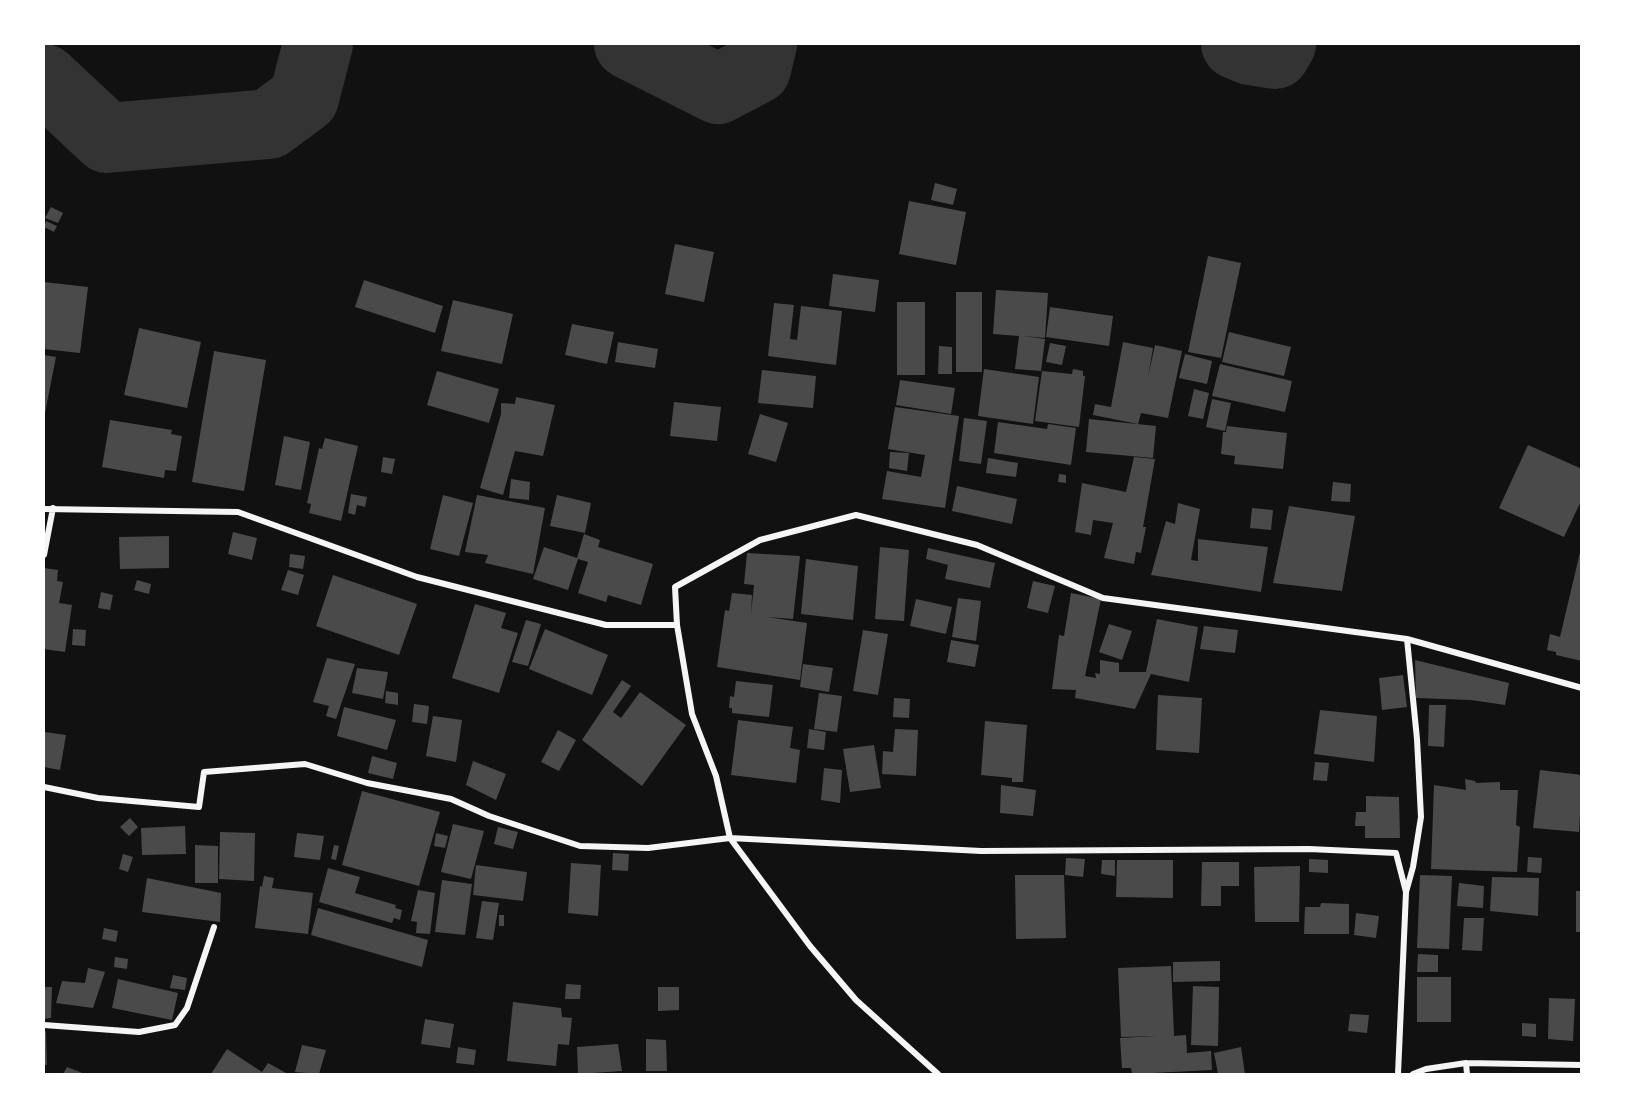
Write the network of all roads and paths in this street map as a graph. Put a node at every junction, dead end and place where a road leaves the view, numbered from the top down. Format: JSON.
{"nodes":[{"id":1,"x":53,"y":508,"type":"junction"},
{"id":2,"x":44,"y":509,"type":"edge"},
{"id":3,"x":44,"y":555,"type":"edge"},
{"id":4,"x":677,"y":625,"type":"junction"},
{"id":5,"x":1407,"y":639,"type":"junction"},
{"id":6,"x":1581,"y":688,"type":"edge"},
{"id":7,"x":44,"y":787,"type":"edge"},
{"id":8,"x":730,"y":838,"type":"junction"},
{"id":9,"x":1406,"y":892,"type":"junction"},
{"id":10,"x":214,"y":927,"type":"dead end"},
{"id":11,"x":44,"y":1025,"type":"edge"},
{"id":12,"x":1466,"y":1063,"type":"junction"},
{"id":13,"x":1581,"y":1065,"type":"edge"},
{"id":14,"x":938,"y":1074,"type":"edge"},
{"id":15,"x":1398,"y":1074,"type":"edge"},
{"id":16,"x":1413,"y":1074,"type":"edge"},
{"id":17,"x":1467,"y":1074,"type":"edge"}],
"edges":[{"from":1,"to":2,"type":"street"},
{"from":1,"to":3,"type":"street"},
{"from":1,"to":4,"type":"street"},
{"from":4,"to":5,"type":"street"},
{"from":4,"to":8,"type":"street"},
{"from":5,"to":6,"type":"street"},
{"from":5,"to":9,"type":"street"},
{"from":7,"to":8,"type":"street"},
{"from":8,"to":9,"type":"street"},
{"from":8,"to":14,"type":"street"},
{"from":9,"to":15,"type":"street"},
{"from":10,"to":11,"type":"street"},
{"from":12,"to":13,"type":"street"},
{"from":12,"to":16,"type":"street"},
{"from":12,"to":17,"type":"street"}]}
